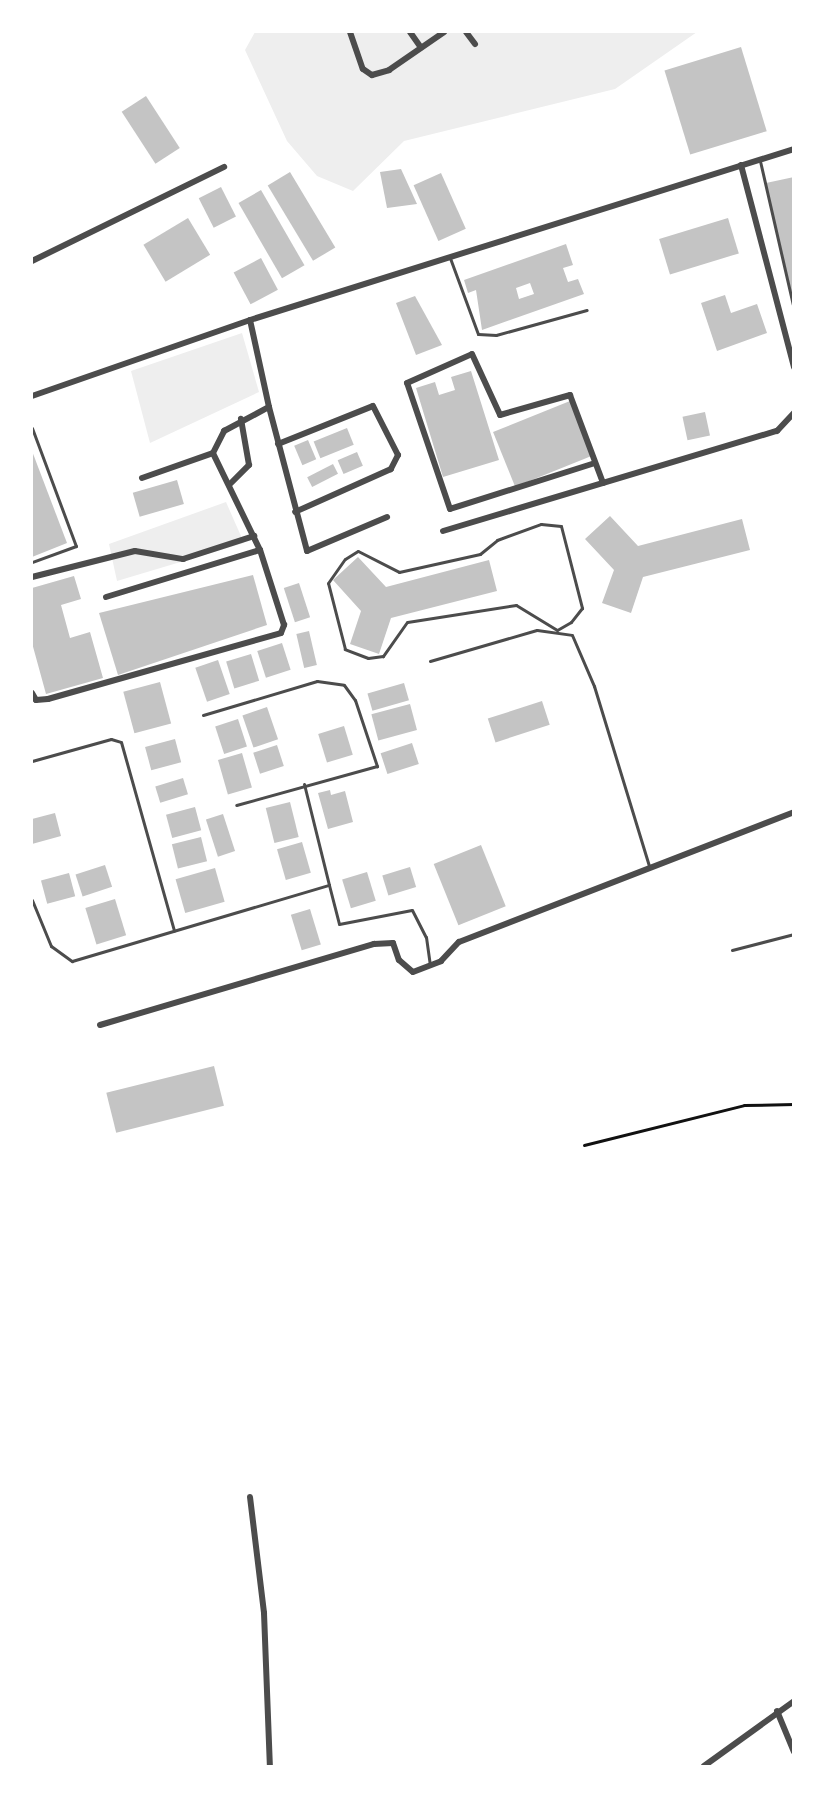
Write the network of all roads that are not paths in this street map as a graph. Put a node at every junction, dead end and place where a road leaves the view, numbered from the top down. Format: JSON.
{"nodes":[{"id":1,"x":350,"y":32,"type":"edge"},
{"id":2,"x":410,"y":32,"type":"edge"},
{"id":3,"x":444,"y":32,"type":"edge"},
{"id":4,"x":466,"y":32,"type":"edge"},
{"id":5,"x":475,"y":44,"type":"dead end"},
{"id":6,"x":421,"y":48,"type":"junction"},
{"id":7,"x":794,"y":149,"type":"edge"},
{"id":8,"x":760,"y":159,"type":"junction"},
{"id":9,"x":741,"y":165,"type":"junction"},
{"id":10,"x":224,"y":168,"type":"dead end"},
{"id":11,"x":449,"y":256,"type":"junction"},
{"id":12,"x":32,"y":261,"type":"edge"},
{"id":13,"x":794,"y":309,"type":"edge"},
{"id":14,"x":587,"y":310,"type":"dead end"},
{"id":15,"x":250,"y":320,"type":"junction"},
{"id":16,"x":794,"y":368,"type":"edge"},
{"id":17,"x":32,"y":396,"type":"edge"},
{"id":18,"x":269,"y":408,"type":"junction"},
{"id":19,"x":794,"y":413,"type":"edge"},
{"id":20,"x":240,"y":419,"type":"junction"},
{"id":21,"x":32,"y":428,"type":"edge"},
{"id":22,"x":278,"y":444,"type":"junction"},
{"id":23,"x":213,"y":453,"type":"junction"},
{"id":24,"x":595,"y":463,"type":"junction"},
{"id":25,"x":142,"y":478,"type":"dead end"},
{"id":26,"x":603,"y":483,"type":"junction"},
{"id":27,"x":230,"y":484,"type":"junction"},
{"id":28,"x":295,"y":512,"type":"junction"},
{"id":29,"x":387,"y":517,"type":"dead end"},
{"id":30,"x":443,"y":531,"type":"dead end"},
{"id":31,"x":254,"y":536,"type":"junction"},
{"id":32,"x":260,"y":550,"type":"junction"},
{"id":33,"x":32,"y":562,"type":"edge"},
{"id":34,"x":32,"y":577,"type":"edge"},
{"id":35,"x":106,"y":597,"type":"dead end"},
{"id":36,"x":557,"y":630,"type":"junction"},
{"id":37,"x":430,"y":661,"type":"dead end"},
{"id":38,"x":32,"y":693,"type":"edge"},
{"id":39,"x":203,"y":715,"type":"dead end"},
{"id":40,"x":32,"y":761,"type":"edge"},
{"id":41,"x":304,"y":784,"type":"junction"},
{"id":42,"x":236,"y":805,"type":"dead end"},
{"id":43,"x":794,"y":812,"type":"edge"},
{"id":44,"x":649,"y":866,"type":"junction"},
{"id":45,"x":329,"y":885,"type":"junction"},
{"id":46,"x":32,"y":900,"type":"edge"},
{"id":47,"x":174,"y":931,"type":"junction"},
{"id":48,"x":794,"y":934,"type":"edge"},
{"id":49,"x":732,"y":950,"type":"dead end"},
{"id":50,"x":430,"y":967,"type":"junction"},
{"id":51,"x":100,"y":1024,"type":"dead end"},
{"id":52,"x":250,"y":1497,"type":"dead end"},
{"id":53,"x":794,"y":1701,"type":"edge"},
{"id":54,"x":777,"y":1711,"type":"junction"},
{"id":55,"x":794,"y":1752,"type":"edge"},
{"id":56,"x":270,"y":1767,"type":"edge"},
{"id":57,"x":704,"y":1767,"type":"edge"}],
"edges":[{"from":1,"to":6,"type":"street"},
{"from":2,"to":6,"type":"street"},
{"from":3,"to":6,"type":"street"},
{"from":4,"to":5,"type":"street"},
{"from":7,"to":8,"type":"street"},
{"from":8,"to":9,"type":"street"},
{"from":8,"to":13,"type":"lane"},
{"from":9,"to":11,"type":"street"},
{"from":9,"to":16,"type":"street"},
{"from":10,"to":12,"type":"street"},
{"from":11,"to":14,"type":"lane"},
{"from":11,"to":15,"type":"street"},
{"from":15,"to":17,"type":"street"},
{"from":15,"to":18,"type":"street"},
{"from":18,"to":20,"type":"street"},
{"from":18,"to":22,"type":"street"},
{"from":19,"to":26,"type":"street"},
{"from":20,"to":23,"type":"street"},
{"from":20,"to":27,"type":"street"},
{"from":21,"to":33,"type":"lane"},
{"from":22,"to":28,"type":"street"},
{"from":22,"to":28,"type":"street"},
{"from":23,"to":25,"type":"street"},
{"from":23,"to":27,"type":"street"},
{"from":24,"to":24,"type":"street"},
{"from":24,"to":26,"type":"street"},
{"from":26,"to":30,"type":"street"},
{"from":27,"to":31,"type":"street"},
{"from":28,"to":29,"type":"street"},
{"from":31,"to":32,"type":"street"},
{"from":31,"to":34,"type":"street"},
{"from":32,"to":35,"type":"street"},
{"from":32,"to":38,"type":"street"},
{"from":36,"to":36,"type":"lane"},
{"from":36,"to":37,"type":"lane"},
{"from":36,"to":44,"type":"lane"},
{"from":39,"to":41,"type":"lane"},
{"from":40,"to":47,"type":"lane"},
{"from":41,"to":42,"type":"lane"},
{"from":41,"to":45,"type":"lane"},
{"from":43,"to":44,"type":"street"},
{"from":44,"to":50,"type":"street"},
{"from":45,"to":47,"type":"lane"},
{"from":45,"to":50,"type":"lane"},
{"from":46,"to":47,"type":"lane"},
{"from":48,"to":49,"type":"lane"},
{"from":50,"to":51,"type":"street"},
{"from":52,"to":56,"type":"street"},
{"from":53,"to":54,"type":"street"},
{"from":54,"to":55,"type":"street"},
{"from":54,"to":57,"type":"street"}]}
